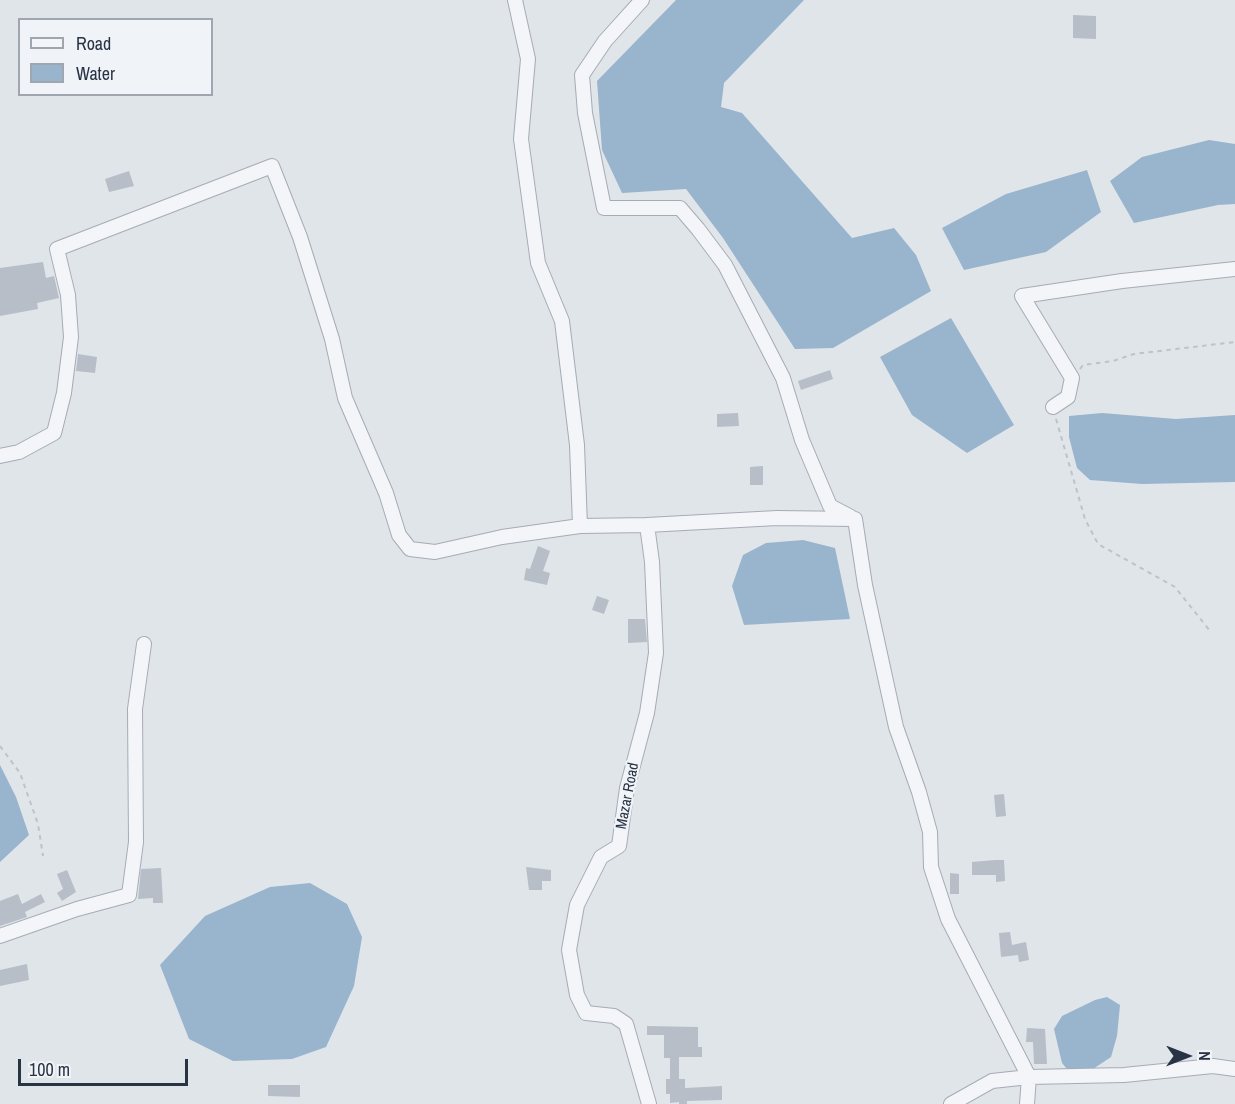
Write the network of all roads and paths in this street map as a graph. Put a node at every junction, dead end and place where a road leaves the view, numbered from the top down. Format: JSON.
{"nodes":[{"id":1,"x":515,"y":0,"type":"edge"},
{"id":2,"x":642,"y":0,"type":"edge"},
{"id":3,"x":1235,"y":269,"type":"edge"},
{"id":4,"x":1235,"y":342,"type":"edge"},
{"id":5,"x":1072,"y":378,"type":"junction"},
{"id":6,"x":1053,"y":407,"type":"joint"},
{"id":7,"x":0,"y":456,"type":"edge"},
{"id":8,"x":855,"y":519,"type":"junction"},
{"id":9,"x":646,"y":525,"type":"junction"},
{"id":10,"x":580,"y":526,"type":"junction"},
{"id":11,"x":1209,"y":631,"type":"dead end"},
{"id":12,"x":144,"y":644,"type":"dead end"},
{"id":13,"x":0,"y":746,"type":"edge"},
{"id":14,"x":43,"y":856,"type":"dead end"},
{"id":15,"x":0,"y":936,"type":"edge"},
{"id":16,"x":1235,"y":1069,"type":"edge"},
{"id":17,"x":1029,"y":1077,"type":"junction"},
{"id":18,"x":649,"y":1104,"type":"edge"},
{"id":19,"x":951,"y":1104,"type":"edge"},
{"id":20,"x":1027,"y":1104,"type":"edge"}],
"edges":[{"from":1,"to":10,"type":"street"},
{"from":2,"to":8,"type":"street"},
{"from":3,"to":5,"type":"street"},
{"from":4,"to":5,"type":"path"},
{"from":5,"to":6,"type":"street"},
{"from":6,"to":11,"type":"path"},
{"from":7,"to":10,"type":"street"},
{"from":8,"to":9,"type":"street"},
{"from":8,"to":17,"type":"street"},
{"from":9,"to":10,"type":"street"},
{"from":9,"to":18,"type":"street","name":"Mazar Road"},
{"from":12,"to":15,"type":"street"},
{"from":13,"to":14,"type":"path"},
{"from":16,"to":17,"type":"street"},
{"from":17,"to":19,"type":"street"},
{"from":17,"to":20,"type":"street"}]}
